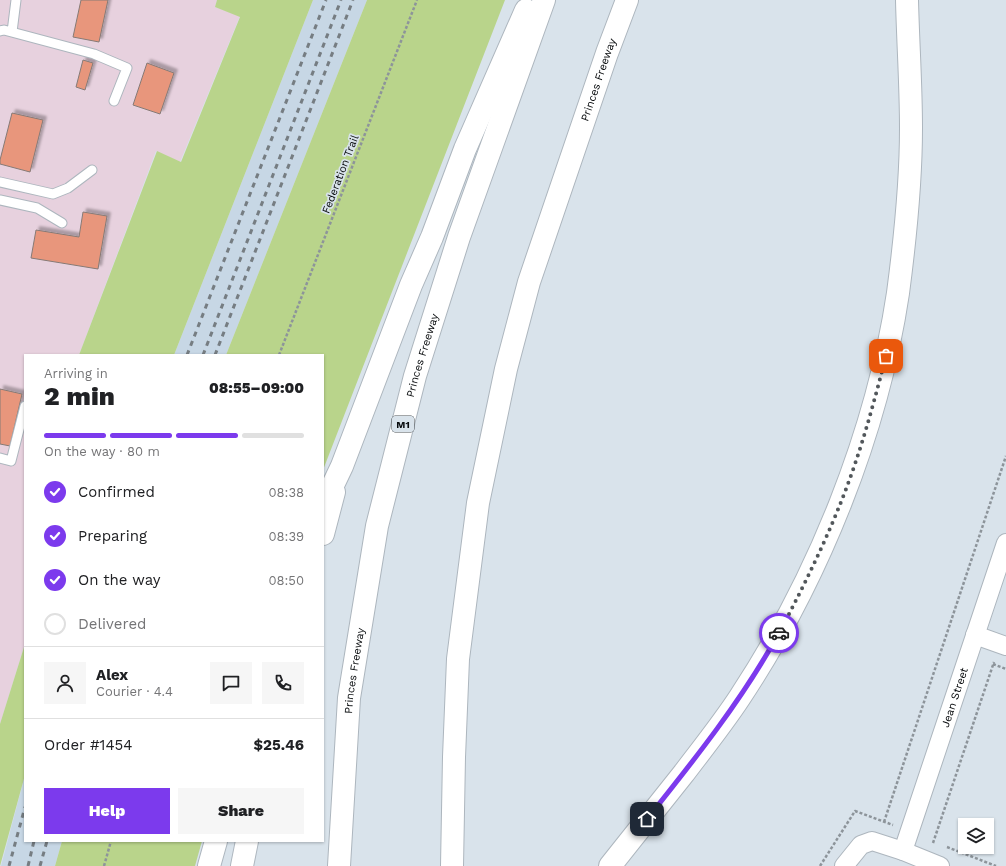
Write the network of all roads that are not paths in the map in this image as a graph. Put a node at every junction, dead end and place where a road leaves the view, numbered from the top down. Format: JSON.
{"nodes":[{"id":1,"x":16,"y":0,"type":"edge"},
{"id":2,"x":531,"y":0,"type":"edge"},
{"id":3,"x":544,"y":0,"type":"edge"},
{"id":4,"x":627,"y":0,"type":"edge"},
{"id":5,"x":907,"y":0,"type":"edge"},
{"id":6,"x":0,"y":31,"type":"edge"},
{"id":7,"x":12,"y":32,"type":"junction"},
{"id":8,"x":114,"y":101,"type":"dead end"},
{"id":9,"x":92,"y":170,"type":"dead end"},
{"id":10,"x":0,"y":182,"type":"edge"},
{"id":11,"x":0,"y":200,"type":"edge"},
{"id":12,"x":62,"y":223,"type":"dead end"},
{"id":13,"x":24,"y":410,"type":"edge"},
{"id":14,"x":0,"y":458,"type":"edge"},
{"id":15,"x":342,"y":466,"type":"junction"},
{"id":16,"x":324,"y":504,"type":"edge"},
{"id":17,"x":324,"y":530,"type":"edge"},
{"id":18,"x":1006,"y":542,"type":"edge"},
{"id":19,"x":975,"y":636,"type":"junction"},
{"id":20,"x":1003,"y":645,"type":"edge"},
{"id":21,"x":216,"y":842,"type":"edge"},
{"id":22,"x":248,"y":842,"type":"edge"},
{"id":23,"x":903,"y":851,"type":"junction"},
{"id":24,"x":933,"y":863,"type":"edge"},
{"id":25,"x":209,"y":866,"type":"edge"},
{"id":26,"x":242,"y":866,"type":"edge"},
{"id":27,"x":339,"y":866,"type":"edge"},
{"id":28,"x":452,"y":866,"type":"edge"},
{"id":29,"x":610,"y":866,"type":"edge"},
{"id":30,"x":844,"y":866,"type":"edge"}],
"edges":[{"from":1,"to":7,"type":"lane"},
{"from":2,"to":15,"type":"highway"},
{"from":3,"to":27,"type":"highway","name":"Princes Freeway","number":"M1"},
{"from":4,"to":28,"type":"highway","name":"Princes Freeway"},
{"from":5,"to":29,"type":"highway"},
{"from":6,"to":7,"type":"lane"},
{"from":7,"to":8,"type":"lane"},
{"from":9,"to":10,"type":"lane"},
{"from":11,"to":12,"type":"lane"},
{"from":13,"to":14,"type":"lane"},
{"from":15,"to":16,"type":"highway"},
{"from":15,"to":17,"type":"highway"},
{"from":18,"to":19,"type":"street","name":"Jean Street"},
{"from":19,"to":20,"type":"street"},
{"from":19,"to":23,"type":"street","name":"Jean Street"},
{"from":21,"to":25,"type":"highway"},
{"from":22,"to":26,"type":"highway"},
{"from":23,"to":24,"type":"street"},
{"from":23,"to":30,"type":"street"}]}
